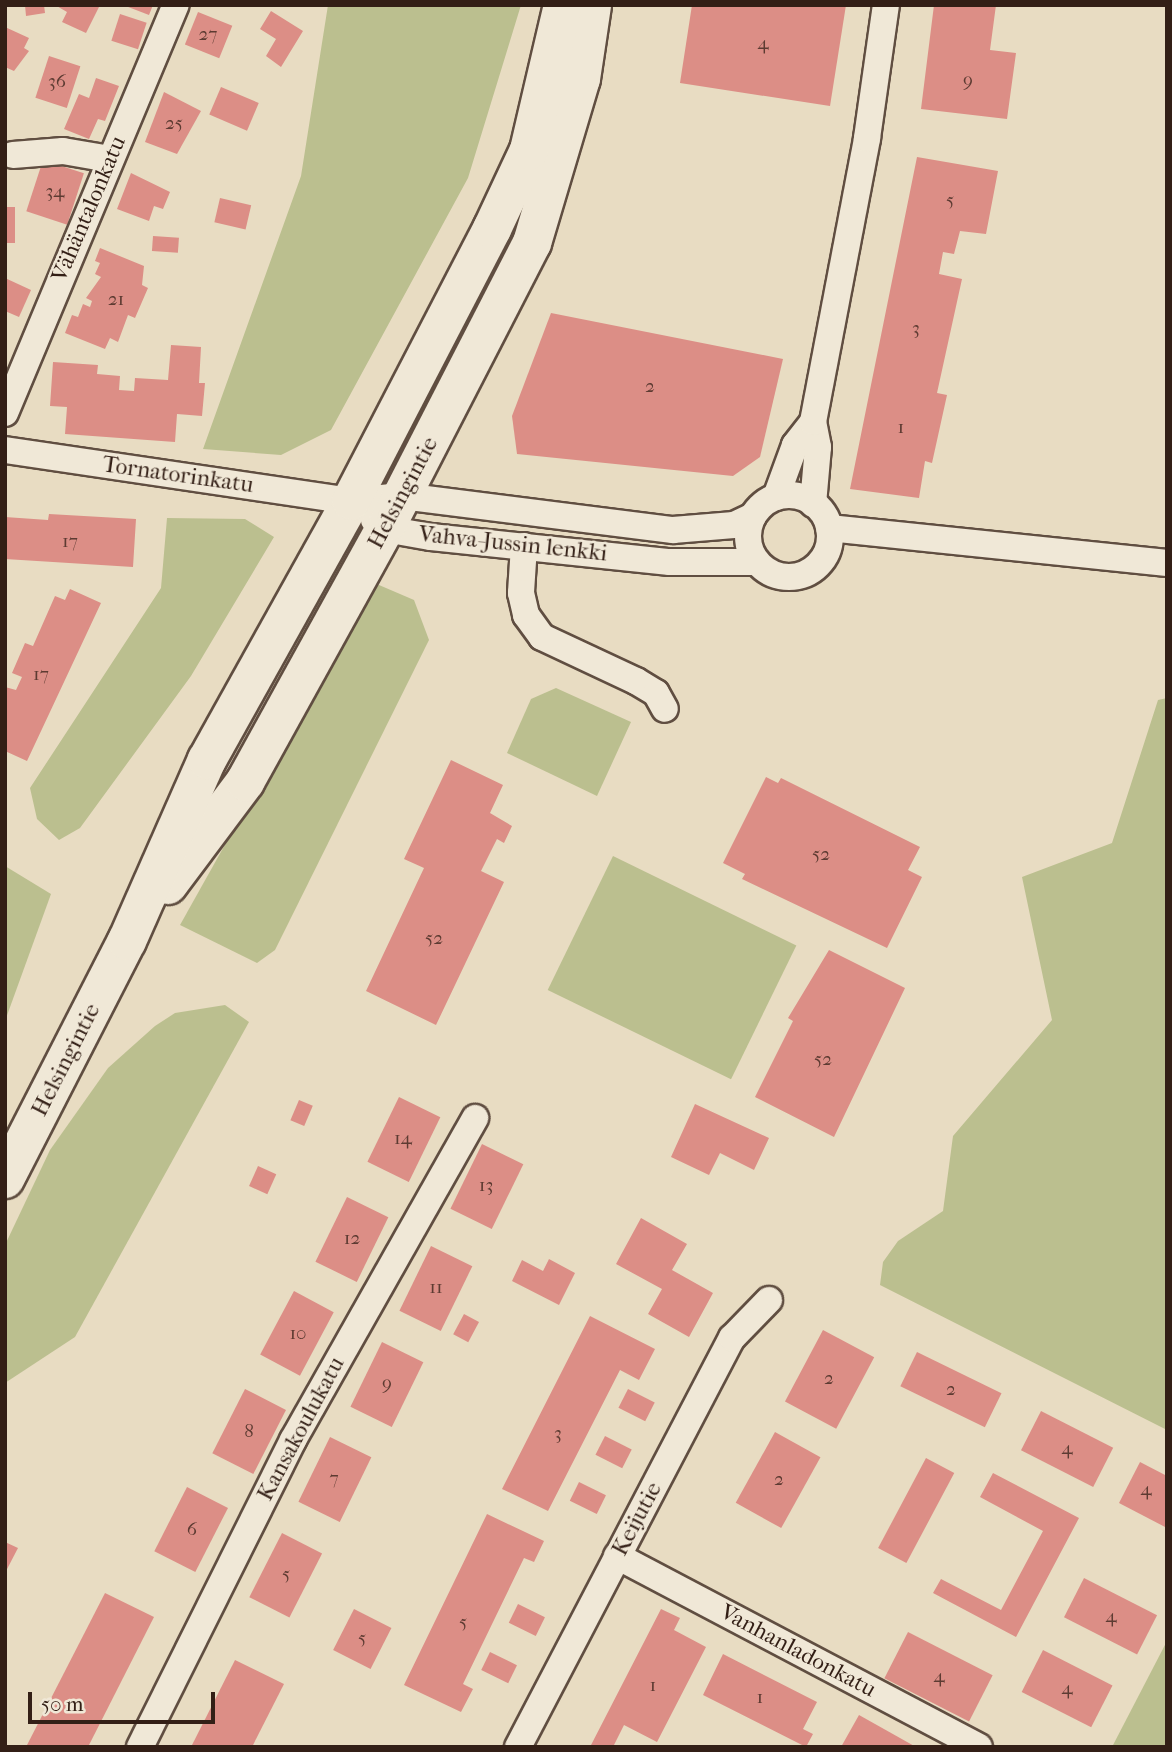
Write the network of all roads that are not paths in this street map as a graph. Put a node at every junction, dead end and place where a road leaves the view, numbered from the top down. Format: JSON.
{"nodes":[{"id":1,"x":176,"y":5,"type":"edge"},
{"id":2,"x":563,"y":5,"type":"edge"},
{"id":3,"x":592,"y":5,"type":"edge"},
{"id":4,"x":886,"y":5,"type":"edge"},
{"id":5,"x":13,"y":155,"type":"dead end"},
{"id":6,"x":110,"y":159,"type":"junction"},
{"id":7,"x":5,"y":413,"type":"edge"},
{"id":8,"x":813,"y":422,"type":"junction"},
{"id":9,"x":5,"y":450,"type":"edge"},
{"id":10,"x":776,"y":497,"type":"junction"},
{"id":11,"x":351,"y":501,"type":"junction"},
{"id":12,"x":813,"y":504,"type":"junction"},
{"id":13,"x":393,"y":513,"type":"junction"},
{"id":14,"x":753,"y":516,"type":"junction"},
{"id":15,"x":829,"y":528,"type":"junction"},
{"id":16,"x":524,"y":545,"type":"junction"},
{"id":17,"x":757,"y":562,"type":"junction"},
{"id":18,"x":1167,"y":564,"type":"edge"},
{"id":19,"x":665,"y":709,"type":"dead end"},
{"id":20,"x":127,"y":941,"type":"junction"},
{"id":21,"x":475,"y":1118,"type":"dead end"},
{"id":22,"x":5,"y":1179,"type":"edge"},
{"id":23,"x":769,"y":1300,"type":"dead end"},
{"id":24,"x":617,"y":1556,"type":"junction"},
{"id":25,"x":140,"y":1747,"type":"edge"},
{"id":26,"x":518,"y":1747,"type":"edge"},
{"id":27,"x":979,"y":1747,"type":"edge"}],
"edges":[{"from":1,"to":6,"type":"street","name":"Vähäntalonkatu"},
{"from":2,"to":11,"type":"main road","name":"Helsingintie"},
{"from":3,"to":13,"type":"main road","name":"Helsingintie"},
{"from":4,"to":8,"type":"street"},
{"from":5,"to":6,"type":"street"},
{"from":6,"to":7,"type":"street","name":"Vähäntalonkatu"},
{"from":8,"to":10,"type":"street"},
{"from":8,"to":12,"type":"street"},
{"from":9,"to":11,"type":"street","name":"Tornatorinkatu"},
{"from":10,"to":12,"type":"street"},
{"from":10,"to":14,"type":"street"},
{"from":11,"to":13,"type":"street","name":"Vahva-Jussin lenkki"},
{"from":11,"to":13,"type":"street"},
{"from":11,"to":20,"type":"main road","name":"Helsingintie"},
{"from":12,"to":15,"type":"street"},
{"from":13,"to":14,"type":"street","name":"Vahva-Jussin lenkki"},
{"from":13,"to":16,"type":"street","name":"Vahva-Jussin lenkki"},
{"from":13,"to":20,"type":"main road","name":"Helsingintie"},
{"from":14,"to":17,"type":"street"},
{"from":15,"to":17,"type":"street"},
{"from":15,"to":18,"type":"street"},
{"from":16,"to":17,"type":"street","name":"Vahva-Jussin lenkki"},
{"from":16,"to":19,"type":"street"},
{"from":20,"to":22,"type":"main road","name":"Helsingintie"},
{"from":21,"to":25,"type":"street","name":"Kansakoulukatu"},
{"from":23,"to":24,"type":"street","name":"Keijutie"},
{"from":24,"to":26,"type":"street","name":"Keijutie"},
{"from":24,"to":27,"type":"street","name":"Vanhanladonkatu"}]}
